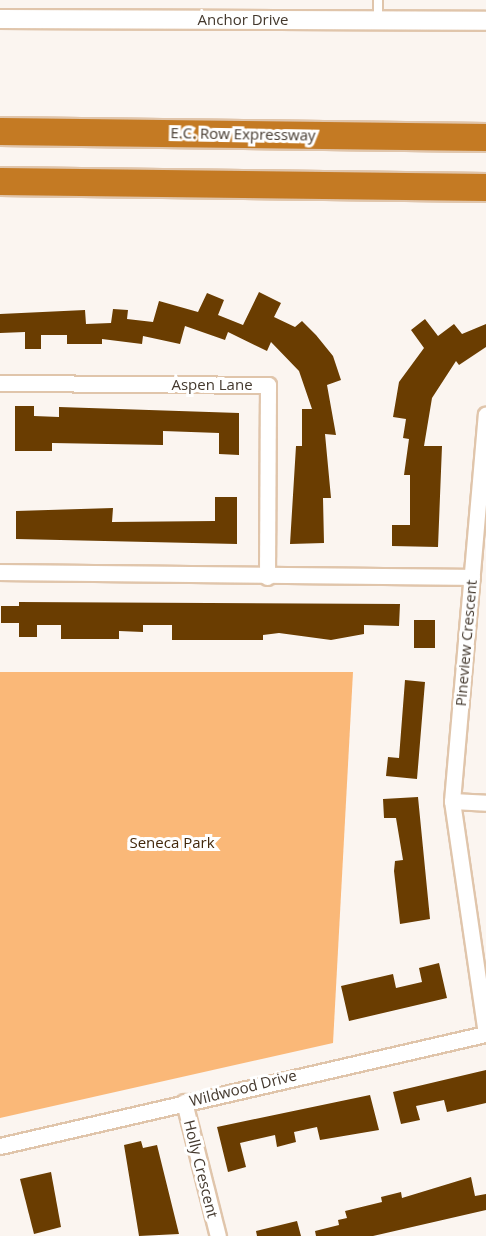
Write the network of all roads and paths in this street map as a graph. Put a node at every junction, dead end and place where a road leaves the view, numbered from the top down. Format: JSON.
{"nodes":[{"id":1,"x":378,"y":0,"type":"edge"},
{"id":2,"x":0,"y":19,"type":"edge"},
{"id":3,"x":378,"y":21,"type":"junction"},
{"id":4,"x":486,"y":21,"type":"edge"},
{"id":5,"x":0,"y":130,"type":"edge"},
{"id":6,"x":486,"y":137,"type":"edge"},
{"id":7,"x":0,"y":181,"type":"edge"},
{"id":8,"x":486,"y":187,"type":"edge"},
{"id":9,"x":0,"y":383,"type":"edge"},
{"id":10,"x":486,"y":414,"type":"edge"},
{"id":11,"x":0,"y":572,"type":"edge"},
{"id":12,"x":267,"y":577,"type":"junction"},
{"id":13,"x":471,"y":577,"type":"junction"},
{"id":14,"x":452,"y":801,"type":"junction"},
{"id":15,"x":486,"y":803,"type":"edge"},
{"id":16,"x":486,"y":1034,"type":"edge"},
{"id":17,"x":184,"y":1102,"type":"junction"},
{"id":18,"x":0,"y":1146,"type":"edge"},
{"id":19,"x":218,"y":1236,"type":"edge"}],
"edges":[{"from":1,"to":3,"type":"lane"},
{"from":2,"to":3,"type":"street","name":"Anchor Drive"},
{"from":3,"to":4,"type":"street","name":"Anchor Drive"},
{"from":5,"to":6,"type":"highway","name":"E.C. Row Expressway"},
{"from":7,"to":8,"type":"highway"},
{"from":9,"to":12,"type":"street","name":"Aspen Lane"},
{"from":10,"to":13,"type":"street","name":"Pineview Crescent"},
{"from":11,"to":12,"type":"street"},
{"from":12,"to":13,"type":"street"},
{"from":13,"to":14,"type":"street","name":"Pineview Crescent"},
{"from":14,"to":15,"type":"street"},
{"from":14,"to":16,"type":"street","name":"Pineview Crescent"},
{"from":16,"to":17,"type":"street","name":"Wildwood Drive"},
{"from":17,"to":18,"type":"street","name":"Wildwood Drive"},
{"from":17,"to":19,"type":"street","name":"Holly Crescent"}]}
